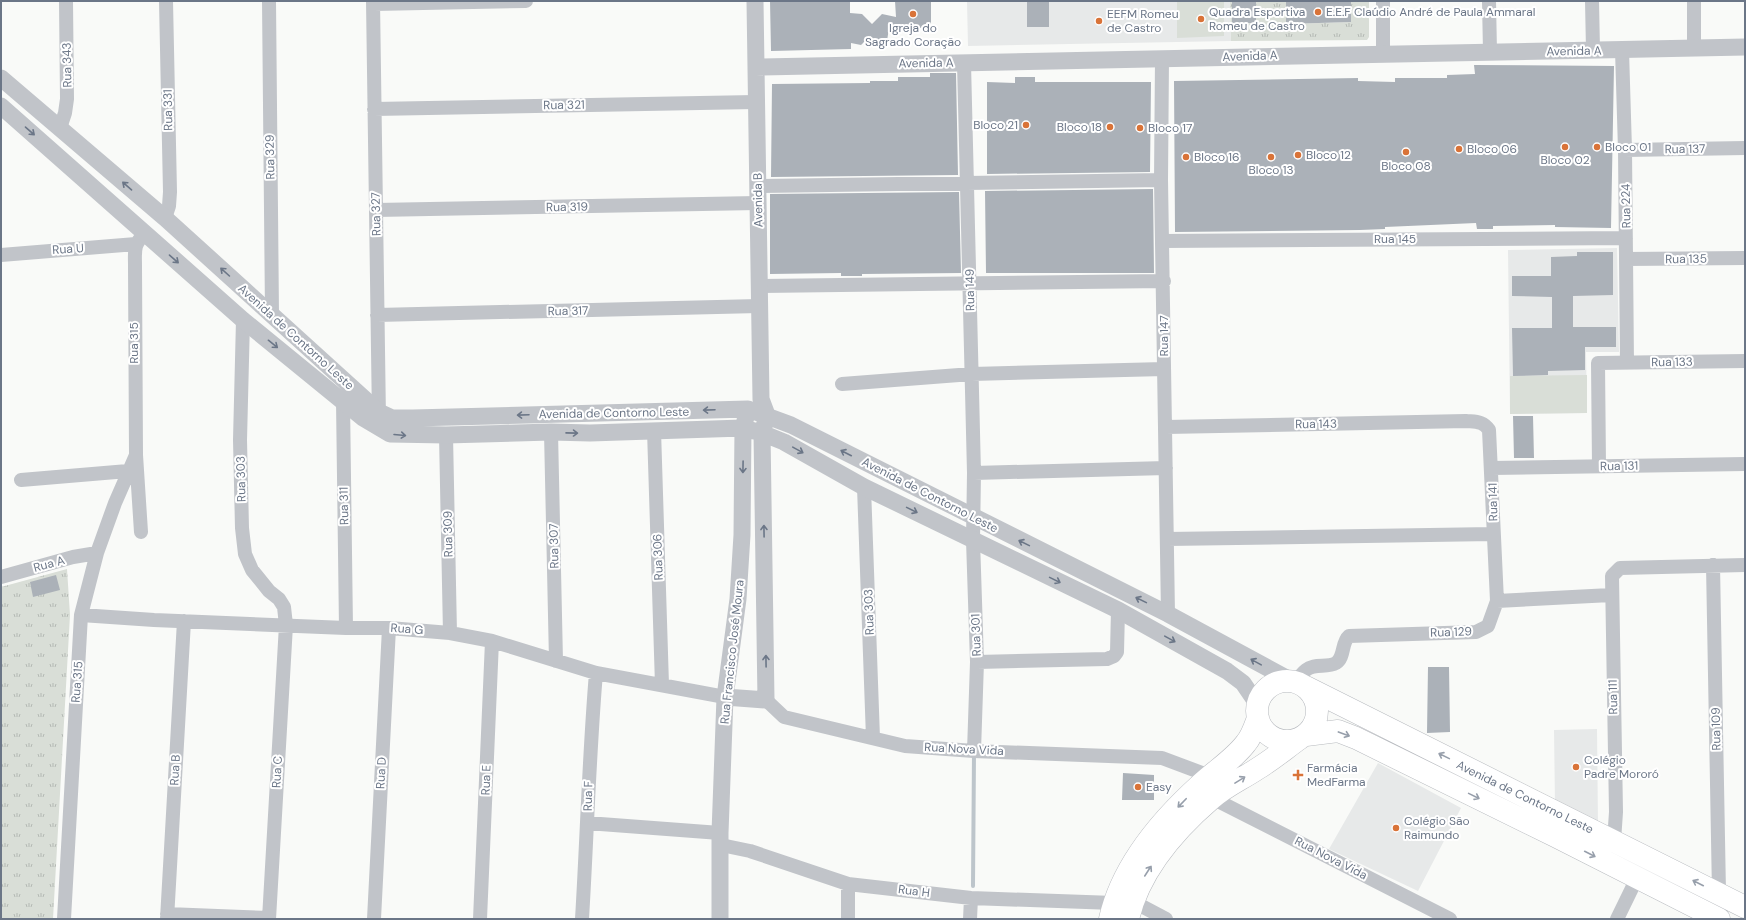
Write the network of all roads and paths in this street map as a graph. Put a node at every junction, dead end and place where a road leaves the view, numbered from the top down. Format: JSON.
{"nodes":[{"id":1,"x":66,"y":1,"type":"edge"},
{"id":2,"x":166,"y":1,"type":"edge"},
{"id":3,"x":269,"y":1,"type":"edge"},
{"id":4,"x":526,"y":1,"type":"edge"},
{"id":5,"x":755,"y":1,"type":"edge"},
{"id":6,"x":1382,"y":1,"type":"edge"},
{"id":7,"x":1489,"y":1,"type":"edge"},
{"id":8,"x":1592,"y":1,"type":"edge"},
{"id":9,"x":1694,"y":1,"type":"edge"},
{"id":10,"x":373,"y":3,"type":"edge"},
{"id":11,"x":1745,"y":47,"type":"edge"},
{"id":12,"x":1694,"y":48,"type":"junction"},
{"id":13,"x":1593,"y":50,"type":"junction"},
{"id":14,"x":1622,"y":50,"type":"junction"},
{"id":15,"x":1490,"y":52,"type":"junction"},
{"id":16,"x":1384,"y":54,"type":"junction"},
{"id":17,"x":1162,"y":59,"type":"junction"},
{"id":18,"x":964,"y":63,"type":"junction"},
{"id":19,"x":756,"y":67,"type":"junction"},
{"id":20,"x":1,"y":78,"type":"edge"},
{"id":21,"x":755,"y":102,"type":"junction"},
{"id":22,"x":1,"y":106,"type":"edge"},
{"id":23,"x":374,"y":109,"type":"junction"},
{"id":24,"x":60,"y":128,"type":"junction"},
{"id":25,"x":1745,"y":148,"type":"edge"},
{"id":26,"x":1626,"y":150,"type":"junction"},
{"id":27,"x":1161,"y":180,"type":"junction"},
{"id":28,"x":966,"y":183,"type":"junction"},
{"id":29,"x":758,"y":186,"type":"junction"},
{"id":30,"x":758,"y":203,"type":"junction"},
{"id":31,"x":376,"y":210,"type":"junction"},
{"id":32,"x":165,"y":218,"type":"junction"},
{"id":33,"x":1626,"y":238,"type":"junction"},
{"id":34,"x":140,"y":239,"type":"junction"},
{"id":35,"x":1163,"y":241,"type":"junction"},
{"id":36,"x":1,"y":255,"type":"edge"},
{"id":37,"x":1745,"y":258,"type":"edge"},
{"id":38,"x":1626,"y":259,"type":"junction"},
{"id":39,"x":1164,"y":282,"type":"junction"},
{"id":40,"x":970,"y":285,"type":"junction"},
{"id":41,"x":759,"y":286,"type":"junction"},
{"id":42,"x":760,"y":306,"type":"junction"},
{"id":43,"x":272,"y":314,"type":"junction"},
{"id":44,"x":377,"y":315,"type":"junction"},
{"id":45,"x":243,"y":320,"type":"junction"},
{"id":46,"x":1745,"y":361,"type":"edge"},
{"id":47,"x":1627,"y":363,"type":"junction"},
{"id":48,"x":1164,"y":369,"type":"junction"},
{"id":49,"x":972,"y":374,"type":"junction"},
{"id":50,"x":842,"y":384,"type":"dead end"},
{"id":51,"x":353,"y":388,"type":"junction"},
{"id":52,"x":343,"y":401,"type":"junction"},
{"id":53,"x":755,"y":404,"type":"junction"},
{"id":54,"x":767,"y":415,"type":"junction"},
{"id":55,"x":379,"y":420,"type":"junction"},
{"id":56,"x":1466,"y":421,"type":"joint"},
{"id":57,"x":1166,"y":427,"type":"junction"},
{"id":58,"x":743,"y":428,"type":"junction"},
{"id":59,"x":654,"y":430,"type":"junction"},
{"id":60,"x":551,"y":432,"type":"junction"},
{"id":61,"x":762,"y":433,"type":"junction"},
{"id":62,"x":446,"y":435,"type":"junction"},
{"id":63,"x":136,"y":455,"type":"junction"},
{"id":64,"x":1745,"y":464,"type":"edge"},
{"id":65,"x":1599,"y":466,"type":"junction"},
{"id":66,"x":1166,"y":468,"type":"junction"},
{"id":67,"x":1492,"y":468,"type":"junction"},
{"id":68,"x":128,"y":471,"type":"junction"},
{"id":69,"x":974,"y":472,"type":"junction"},
{"id":70,"x":21,"y":480,"type":"dead end"},
{"id":71,"x":864,"y":487,"type":"junction"},
{"id":72,"x":974,"y":518,"type":"junction"},
{"id":73,"x":141,"y":532,"type":"dead end"},
{"id":74,"x":1493,"y":534,"type":"junction"},
{"id":75,"x":1167,"y":539,"type":"junction"},
{"id":76,"x":973,"y":540,"type":"junction"},
{"id":77,"x":97,"y":553,"type":"junction"},
{"id":78,"x":1714,"y":565,"type":"junction"},
{"id":79,"x":1745,"y":565,"type":"edge"},
{"id":80,"x":1,"y":577,"type":"edge"},
{"id":81,"x":1611,"y":595,"type":"junction"},
{"id":82,"x":1497,"y":600,"type":"junction"},
{"id":83,"x":1118,"y":610,"type":"junction"},
{"id":84,"x":1168,"y":614,"type":"junction"},
{"id":85,"x":81,"y":615,"type":"junction"},
{"id":86,"x":184,"y":621,"type":"junction"},
{"id":87,"x":286,"y":625,"type":"junction"},
{"id":88,"x":346,"y":628,"type":"junction"},
{"id":89,"x":389,"y":628,"type":"junction"},
{"id":90,"x":450,"y":632,"type":"junction"},
{"id":91,"x":492,"y":641,"type":"junction"},
{"id":92,"x":556,"y":661,"type":"junction"},
{"id":93,"x":977,"y":662,"type":"junction"},
{"id":94,"x":596,"y":673,"type":"junction"},
{"id":95,"x":1297,"y":683,"type":"junction"},
{"id":96,"x":662,"y":685,"type":"junction"},
{"id":97,"x":725,"y":697,"type":"junction"},
{"id":98,"x":766,"y":700,"type":"junction"},
{"id":99,"x":1258,"y":711,"type":"junction"},
{"id":100,"x":1302,"y":737,"type":"junction"},
{"id":101,"x":873,"y":738,"type":"junction"},
{"id":102,"x":974,"y":751,"type":"junction"},
{"id":103,"x":1210,"y":776,"type":"junction"},
{"id":104,"x":1212,"y":798,"type":"junction"},
{"id":105,"x":587,"y":823,"type":"junction"},
{"id":106,"x":721,"y":839,"type":"junction"},
{"id":107,"x":1614,"y":841,"type":"junction"},
{"id":108,"x":1637,"y":878,"type":"junction"},
{"id":109,"x":848,"y":884,"type":"junction"},
{"id":110,"x":1719,"y":893,"type":"junction"},
{"id":111,"x":971,"y":898,"type":"junction"},
{"id":112,"x":1745,"y":907,"type":"edge"},
{"id":113,"x":1121,"y":910,"type":"edge"},
{"id":114,"x":167,"y":916,"type":"edge"},
{"id":115,"x":269,"y":918,"type":"edge"},
{"id":116,"x":64,"y":919,"type":"edge"},
{"id":117,"x":374,"y":919,"type":"edge"},
{"id":118,"x":480,"y":919,"type":"edge"},
{"id":119,"x":582,"y":919,"type":"edge"},
{"id":120,"x":720,"y":919,"type":"edge"},
{"id":121,"x":848,"y":919,"type":"edge"},
{"id":122,"x":970,"y":919,"type":"edge"},
{"id":123,"x":1166,"y":919,"type":"edge"},
{"id":124,"x":1450,"y":919,"type":"edge"},
{"id":125,"x":1617,"y":919,"type":"edge"},
{"id":126,"x":1719,"y":919,"type":"edge"}],
"edges":[{"from":1,"to":24,"type":"street","name":"Rua 343"},
{"from":2,"to":32,"type":"street","name":"Rua 331"},
{"from":3,"to":43,"type":"street","name":"Rua 329"},
{"from":4,"to":10,"type":"street"},
{"from":5,"to":19,"type":"street","name":"Avenida B"},
{"from":6,"to":16,"type":"street"},
{"from":7,"to":15,"type":"street"},
{"from":8,"to":13,"type":"street"},
{"from":9,"to":12,"type":"street"},
{"from":10,"to":23,"type":"street","name":"Rua 327"},
{"from":11,"to":12,"type":"street","name":"Avenida A"},
{"from":12,"to":14,"type":"street","name":"Avenida A"},
{"from":13,"to":14,"type":"street","name":"Avenida A"},
{"from":13,"to":15,"type":"street","name":"Avenida A"},
{"from":14,"to":26,"type":"street","name":"Rua 224"},
{"from":15,"to":16,"type":"street","name":"Avenida A"},
{"from":16,"to":17,"type":"street","name":"Avenida A"},
{"from":17,"to":18,"type":"street","name":"Avenida A"},
{"from":17,"to":27,"type":"street","name":"Rua 147"},
{"from":18,"to":19,"type":"street","name":"Avenida A"},
{"from":18,"to":28,"type":"street","name":"Rua 149"},
{"from":19,"to":21,"type":"street","name":"Avenida B"},
{"from":20,"to":24,"type":"street","name":"Avenida de Contorno Leste"},
{"from":21,"to":23,"type":"street","name":"Rua 321"},
{"from":21,"to":29,"type":"street","name":"Avenida B"},
{"from":22,"to":34,"type":"street","name":"Avenida de Contorno Leste","one_way":true},
{"from":23,"to":31,"type":"street","name":"Rua 327"},
{"from":32,"to":24,"type":"street","name":"Avenida de Contorno Leste","one_way":true},
{"from":25,"to":26,"type":"street","name":"Rua 137"},
{"from":26,"to":33,"type":"street","name":"Rua 224"},
{"from":27,"to":28,"type":"street"},
{"from":27,"to":35,"type":"street","name":"Rua 147"},
{"from":28,"to":29,"type":"street"},
{"from":28,"to":40,"type":"street","name":"Rua 149"},
{"from":29,"to":30,"type":"street","name":"Avenida B"},
{"from":30,"to":31,"type":"street","name":"Rua 319"},
{"from":30,"to":41,"type":"street","name":"Avenida B"},
{"from":31,"to":44,"type":"street","name":"Rua 327"},
{"from":43,"to":32,"type":"street","name":"Avenida de Contorno Leste","one_way":true},
{"from":33,"to":35,"type":"street","name":"Rua 145"},
{"from":33,"to":38,"type":"street","name":"Rua 224"},
{"from":34,"to":36,"type":"street","name":"Rua U"},
{"from":34,"to":45,"type":"street","name":"Avenida de Contorno Leste","one_way":true},
{"from":34,"to":63,"type":"street","name":"Rua 315"},
{"from":35,"to":39,"type":"street","name":"Rua 147"},
{"from":37,"to":38,"type":"street","name":"Rua 135"},
{"from":38,"to":47,"type":"street","name":"Rua 224"},
{"from":39,"to":40,"type":"street"},
{"from":39,"to":48,"type":"street","name":"Rua 147"},
{"from":40,"to":41,"type":"street"},
{"from":40,"to":49,"type":"street","name":"Rua 149"},
{"from":41,"to":42,"type":"street","name":"Avenida B"},
{"from":42,"to":44,"type":"street","name":"Rua 317"},
{"from":42,"to":53,"type":"street","name":"Avenida B"},
{"from":43,"to":51,"type":"street","name":"Avenida de Contorno Leste"},
{"from":44,"to":55,"type":"street","name":"Rua 327"},
{"from":45,"to":52,"type":"street","name":"Avenida de Contorno Leste","one_way":true},
{"from":45,"to":87,"type":"street","name":"Rua 303"},
{"from":46,"to":47,"type":"street","name":"Rua 133"},
{"from":47,"to":65,"type":"street","name":"Rua 133"},
{"from":48,"to":49,"type":"street"},
{"from":48,"to":57,"type":"street","name":"Rua 147"},
{"from":49,"to":50,"type":"street"},
{"from":49,"to":69,"type":"street","name":"Rua 149"},
{"from":51,"to":52,"type":"street"},
{"from":51,"to":55,"type":"street","name":"Avenida de Contorno Leste"},
{"from":52,"to":55,"type":"street","name":"Avenida de Contorno Leste"},
{"from":52,"to":88,"type":"street","name":"Rua 311"},
{"from":53,"to":54,"type":"street","name":"Avenida de Contorno Leste"},
{"from":53,"to":55,"type":"street","name":"Avenida de Contorno Leste","one_way":true},
{"from":53,"to":58,"type":"street","name":"Rua Francisco José Moura"},
{"from":54,"to":61,"type":"street"},
{"from":72,"to":54,"type":"street","name":"Avenida de Contorno Leste","one_way":true},
{"from":55,"to":62,"type":"street","name":"Avenida de Contorno Leste","one_way":true},
{"from":56,"to":57,"type":"street","name":"Rua 143"},
{"from":56,"to":67,"type":"street","name":"Rua 141"},
{"from":57,"to":66,"type":"street","name":"Rua 147"},
{"from":58,"to":59,"type":"street","name":"Avenida de Contorno Leste"},
{"from":58,"to":61,"type":"street","name":"Avenida de Contorno Leste"},
{"from":58,"to":97,"type":"street","name":"Rua Francisco José Moura","one_way":true},
{"from":60,"to":59,"type":"street","name":"Avenida de Contorno Leste","one_way":true},
{"from":59,"to":96,"type":"street","name":"Rua 306"},
{"from":60,"to":62,"type":"street","name":"Avenida de Contorno Leste"},
{"from":60,"to":92,"type":"street","name":"Rua 307"},
{"from":61,"to":71,"type":"street","name":"Avenida de Contorno Leste","one_way":true},
{"from":98,"to":61,"type":"street","one_way":true},
{"from":62,"to":90,"type":"street","name":"Rua 309"},
{"from":63,"to":68,"type":"street","name":"Rua 315"},
{"from":63,"to":73,"type":"street","name":"Rua 315"},
{"from":64,"to":65,"type":"street","name":"Rua 131"},
{"from":65,"to":67,"type":"street","name":"Rua 131"},
{"from":66,"to":69,"type":"street"},
{"from":66,"to":75,"type":"street","name":"Rua 147"},
{"from":67,"to":74,"type":"street","name":"Rua 141"},
{"from":68,"to":70,"type":"street"},
{"from":68,"to":77,"type":"street","name":"Rua 315"},
{"from":69,"to":72,"type":"street","name":"Rua 149"},
{"from":71,"to":76,"type":"street","name":"Avenida de Contorno Leste","one_way":true},
{"from":71,"to":101,"type":"street","name":"Rua 303"},
{"from":72,"to":76,"type":"street","name":"Rua 301"},
{"from":84,"to":72,"type":"street","name":"Avenida de Contorno Leste","one_way":true},
{"from":74,"to":75,"type":"street"},
{"from":74,"to":82,"type":"street","name":"Rua 141"},
{"from":75,"to":84,"type":"street","name":"Rua 147"},
{"from":76,"to":83,"type":"street","name":"Avenida de Contorno Leste","one_way":true},
{"from":76,"to":93,"type":"street","name":"Rua 301"},
{"from":77,"to":80,"type":"street","name":"Rua A"},
{"from":77,"to":85,"type":"street","name":"Rua 315"},
{"from":78,"to":79,"type":"street"},
{"from":78,"to":81,"type":"street","name":"Rua 111"},
{"from":78,"to":110,"type":"street","name":"Rua 109"},
{"from":81,"to":82,"type":"street"},
{"from":81,"to":107,"type":"street","name":"Rua 111"},
{"from":82,"to":95,"type":"street","name":"Rua 129"},
{"from":83,"to":93,"type":"street"},
{"from":83,"to":99,"type":"street","name":"Avenida de Contorno Leste","one_way":true},
{"from":95,"to":84,"type":"street","name":"Avenida de Contorno Leste","one_way":true},
{"from":85,"to":86,"type":"street","name":"Rua G"},
{"from":85,"to":116,"type":"street","name":"Rua 315"},
{"from":86,"to":87,"type":"street","name":"Rua G"},
{"from":86,"to":114,"type":"street","name":"Rua B"},
{"from":87,"to":88,"type":"street","name":"Rua G"},
{"from":87,"to":115,"type":"street","name":"Rua C"},
{"from":88,"to":89,"type":"street","name":"Rua G"},
{"from":89,"to":90,"type":"street","name":"Rua G"},
{"from":89,"to":117,"type":"street","name":"Rua D"},
{"from":90,"to":91,"type":"street","name":"Rua G"},
{"from":91,"to":92,"type":"street","name":"Rua G"},
{"from":91,"to":118,"type":"street","name":"Rua E"},
{"from":92,"to":94,"type":"street","name":"Rua G"},
{"from":93,"to":102,"type":"street","name":"Rua 301"},
{"from":94,"to":96,"type":"street","name":"Rua G"},
{"from":94,"to":105,"type":"street","name":"Rua F"},
{"from":95,"to":99,"type":"main road"},
{"from":95,"to":100,"type":"main road"},
{"from":107,"to":95,"type":"main road","name":"Avenida de Contorno Leste","one_way":true},
{"from":96,"to":97,"type":"street","name":"Rua G"},
{"from":97,"to":98,"type":"street"},
{"from":97,"to":106,"type":"street","name":"Rua Francisco José Moura"},
{"from":98,"to":101,"type":"street","name":"Rua Nova Vida"},
{"from":99,"to":100,"type":"main road"},
{"from":99,"to":103,"type":"main road"},
{"from":104,"to":100,"type":"main road","one_way":true},
{"from":100,"to":108,"type":"main road","name":"Avenida de Contorno Leste","one_way":true},
{"from":101,"to":102,"type":"street","name":"Rua Nova Vida"},
{"from":102,"to":103,"type":"street","name":"Rua Nova Vida"},
{"from":103,"to":113,"type":"main road","one_way":true},
{"from":113,"to":104,"type":"main road","one_way":true},
{"from":104,"to":124,"type":"street","name":"Rua Nova Vida"},
{"from":105,"to":106,"type":"street","name":"Rua H"},
{"from":105,"to":119,"type":"street","name":"Rua F"},
{"from":106,"to":109,"type":"street","name":"Rua H"},
{"from":106,"to":120,"type":"street","name":"Rua Francisco José Moura"},
{"from":110,"to":107,"type":"main road","name":"Avenida de Contorno Leste","one_way":true},
{"from":108,"to":125,"type":"street"},
{"from":108,"to":126,"type":"main road","name":"Avenida de Contorno Leste"},
{"from":109,"to":111,"type":"street","name":"Rua H"},
{"from":109,"to":121,"type":"street"},
{"from":110,"to":112,"type":"main road","name":"Avenida de Contorno Leste"},
{"from":111,"to":113,"type":"street","name":"Rua H"},
{"from":111,"to":122,"type":"street"},
{"from":113,"to":123,"type":"street"},
{"from":114,"to":115,"type":"street"}]}
